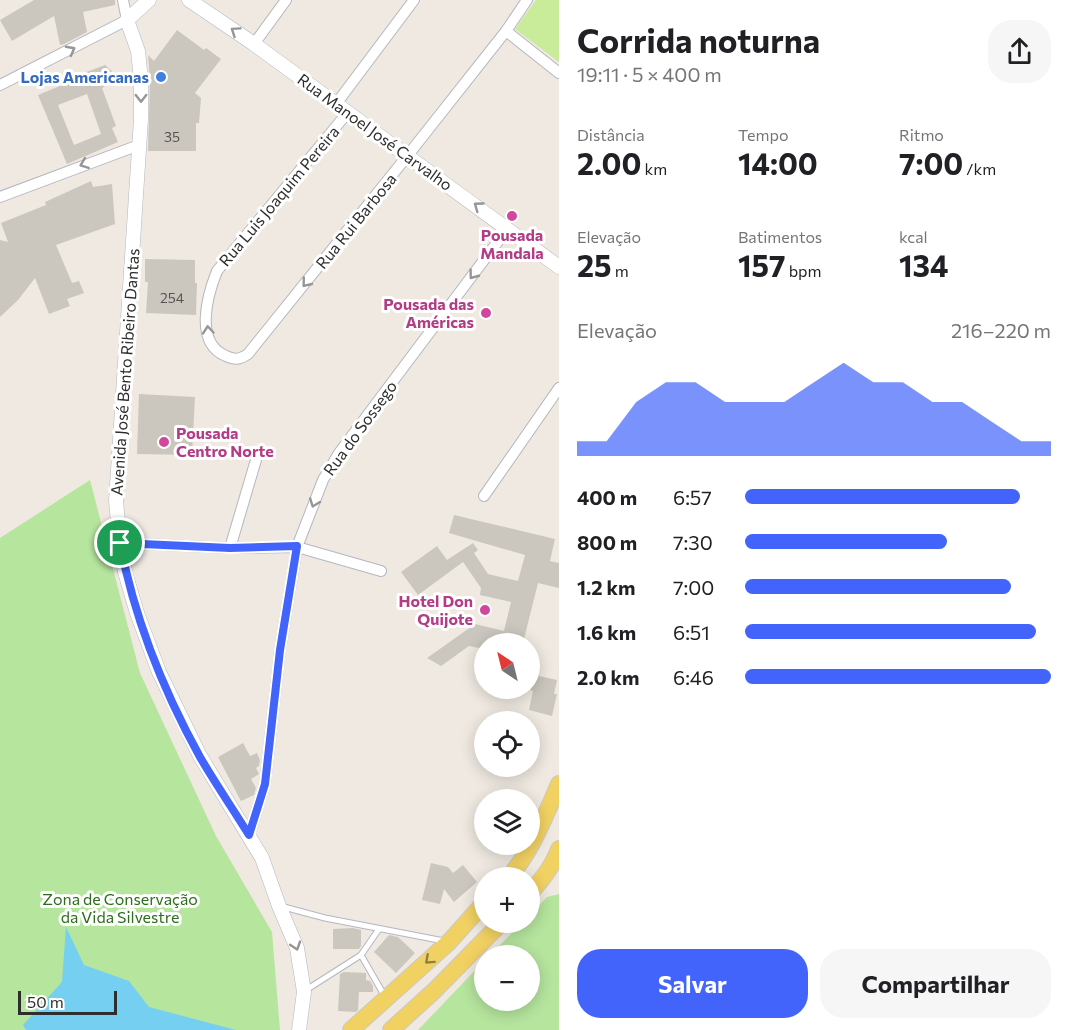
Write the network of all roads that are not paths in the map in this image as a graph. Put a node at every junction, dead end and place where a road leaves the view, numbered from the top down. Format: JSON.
{"nodes":[{"id":1,"x":123,"y":0,"type":"edge"},
{"id":2,"x":150,"y":0,"type":"edge"},
{"id":3,"x":189,"y":0,"type":"edge"},
{"id":4,"x":286,"y":0,"type":"edge"},
{"id":5,"x":414,"y":0,"type":"edge"},
{"id":6,"x":527,"y":0,"type":"edge"},
{"id":7,"x":127,"y":20,"type":"junction"},
{"id":8,"x":506,"y":31,"type":"junction"},
{"id":9,"x":254,"y":44,"type":"junction"},
{"id":10,"x":559,"y":73,"type":"edge"},
{"id":11,"x":0,"y":85,"type":"edge"},
{"id":12,"x":336,"y":104,"type":"junction"},
{"id":13,"x":348,"y":112,"type":"junction"},
{"id":14,"x":139,"y":145,"type":"junction"},
{"id":15,"x":408,"y":155,"type":"junction"},
{"id":16,"x":0,"y":197,"type":"edge"},
{"id":17,"x":508,"y":228,"type":"junction"},
{"id":18,"x":559,"y":267,"type":"edge"},
{"id":19,"x":248,"y":354,"type":"joint"},
{"id":20,"x":559,"y":388,"type":"edge"},
{"id":21,"x":258,"y":453,"type":"dead end"},
{"id":22,"x":483,"y":496,"type":"dead end"},
{"id":23,"x":120,"y":543,"type":"junction"},
{"id":24,"x":297,"y":546,"type":"junction"},
{"id":25,"x":230,"y":548,"type":"junction"},
{"id":26,"x":381,"y":571,"type":"dead end"},
{"id":27,"x":559,"y":784,"type":"edge"},
{"id":28,"x":249,"y":835,"type":"junction"},
{"id":29,"x":558,"y":856,"type":"edge"},
{"id":30,"x":517,"y":867,"type":"edge"},
{"id":31,"x":540,"y":881,"type":"edge"},
{"id":32,"x":279,"y":906,"type":"junction"},
{"id":33,"x":474,"y":914,"type":"edge"},
{"id":34,"x":379,"y":929,"type":"junction"},
{"id":35,"x":491,"y":933,"type":"edge"},
{"id":36,"x":449,"y":942,"type":"junction"},
{"id":37,"x":361,"y":955,"type":"junction"},
{"id":38,"x":403,"y":984,"type":"junction"},
{"id":39,"x":304,"y":992,"type":"junction"},
{"id":40,"x":386,"y":999,"type":"junction"},
{"id":41,"x":417,"y":1007,"type":"junction"},
{"id":42,"x":299,"y":1030,"type":"edge"},
{"id":43,"x":351,"y":1030,"type":"edge"},
{"id":44,"x":391,"y":1030,"type":"edge"}],
"edges":[{"from":1,"to":7,"type":"street","name":"Avenida José Bento Ribeiro Dantas"},
{"from":2,"to":7,"type":"street"},
{"from":9,"to":3,"type":"street","name":"Rua Manoel José Carvalho","one_way":true},
{"from":4,"to":9,"type":"street"},
{"from":5,"to":12,"type":"street","name":"Rua Luis Joaquim Pereira"},
{"from":6,"to":8,"type":"street","name":"Rua Rui Barbosa"},
{"from":11,"to":7,"type":"street","one_way":true},
{"from":7,"to":14,"type":"street","name":"Avenida José Bento Ribeiro Dantas","one_way":true},
{"from":8,"to":10,"type":"street"},
{"from":8,"to":15,"type":"street","name":"Rua Rui Barbosa"},
{"from":9,"to":12,"type":"street","name":"Rua Manoel José Carvalho"},
{"from":12,"to":13,"type":"street","name":"Rua Manoel José Carvalho"},
{"from":13,"to":15,"type":"street","name":"Rua Manoel José Carvalho"},
{"from":19,"to":13,"type":"street","name":"Rua Luis Joaquim Pereira","one_way":true},
{"from":14,"to":16,"type":"street","one_way":true},
{"from":14,"to":23,"type":"street","name":"Avenida José Bento Ribeiro Dantas"},
{"from":17,"to":15,"type":"street","name":"Rua Manoel José Carvalho","one_way":true},
{"from":15,"to":19,"type":"street","name":"Rua Rui Barbosa","one_way":true},
{"from":17,"to":18,"type":"street","name":"Rua Manoel José Carvalho"},
{"from":17,"to":24,"type":"street","name":"Rua do Sossego","one_way":true},
{"from":20,"to":22,"type":"street"},
{"from":21,"to":25,"type":"street"},
{"from":23,"to":25,"type":"street"},
{"from":23,"to":28,"type":"street","name":"Avenida José Bento Ribeiro Dantas"},
{"from":24,"to":25,"type":"street"},
{"from":24,"to":26,"type":"street"},
{"from":24,"to":28,"type":"street","name":"Rua do Sossego"},
{"from":27,"to":30,"type":"main road"},
{"from":28,"to":32,"type":"street","name":"Avenida José Bento Ribeiro Dantas"},
{"from":29,"to":31,"type":"main road"},
{"from":32,"to":34,"type":"lane"},
{"from":32,"to":39,"type":"street","name":"Avenida José Bento Ribeiro Dantas","one_way":true},
{"from":33,"to":36,"type":"main road"},
{"from":34,"to":36,"type":"lane"},
{"from":34,"to":37,"type":"lane"},
{"from":35,"to":41,"type":"main road"},
{"from":36,"to":38,"type":"main road","one_way":true},
{"from":37,"to":39,"type":"lane"},
{"from":37,"to":40,"type":"lane"},
{"from":38,"to":40,"type":"main road"},
{"from":38,"to":41,"type":"main road"},
{"from":39,"to":42,"type":"street","name":"Avenida José Bento Ribeiro Dantas"},
{"from":40,"to":43,"type":"main road"},
{"from":41,"to":44,"type":"main road"}]}
